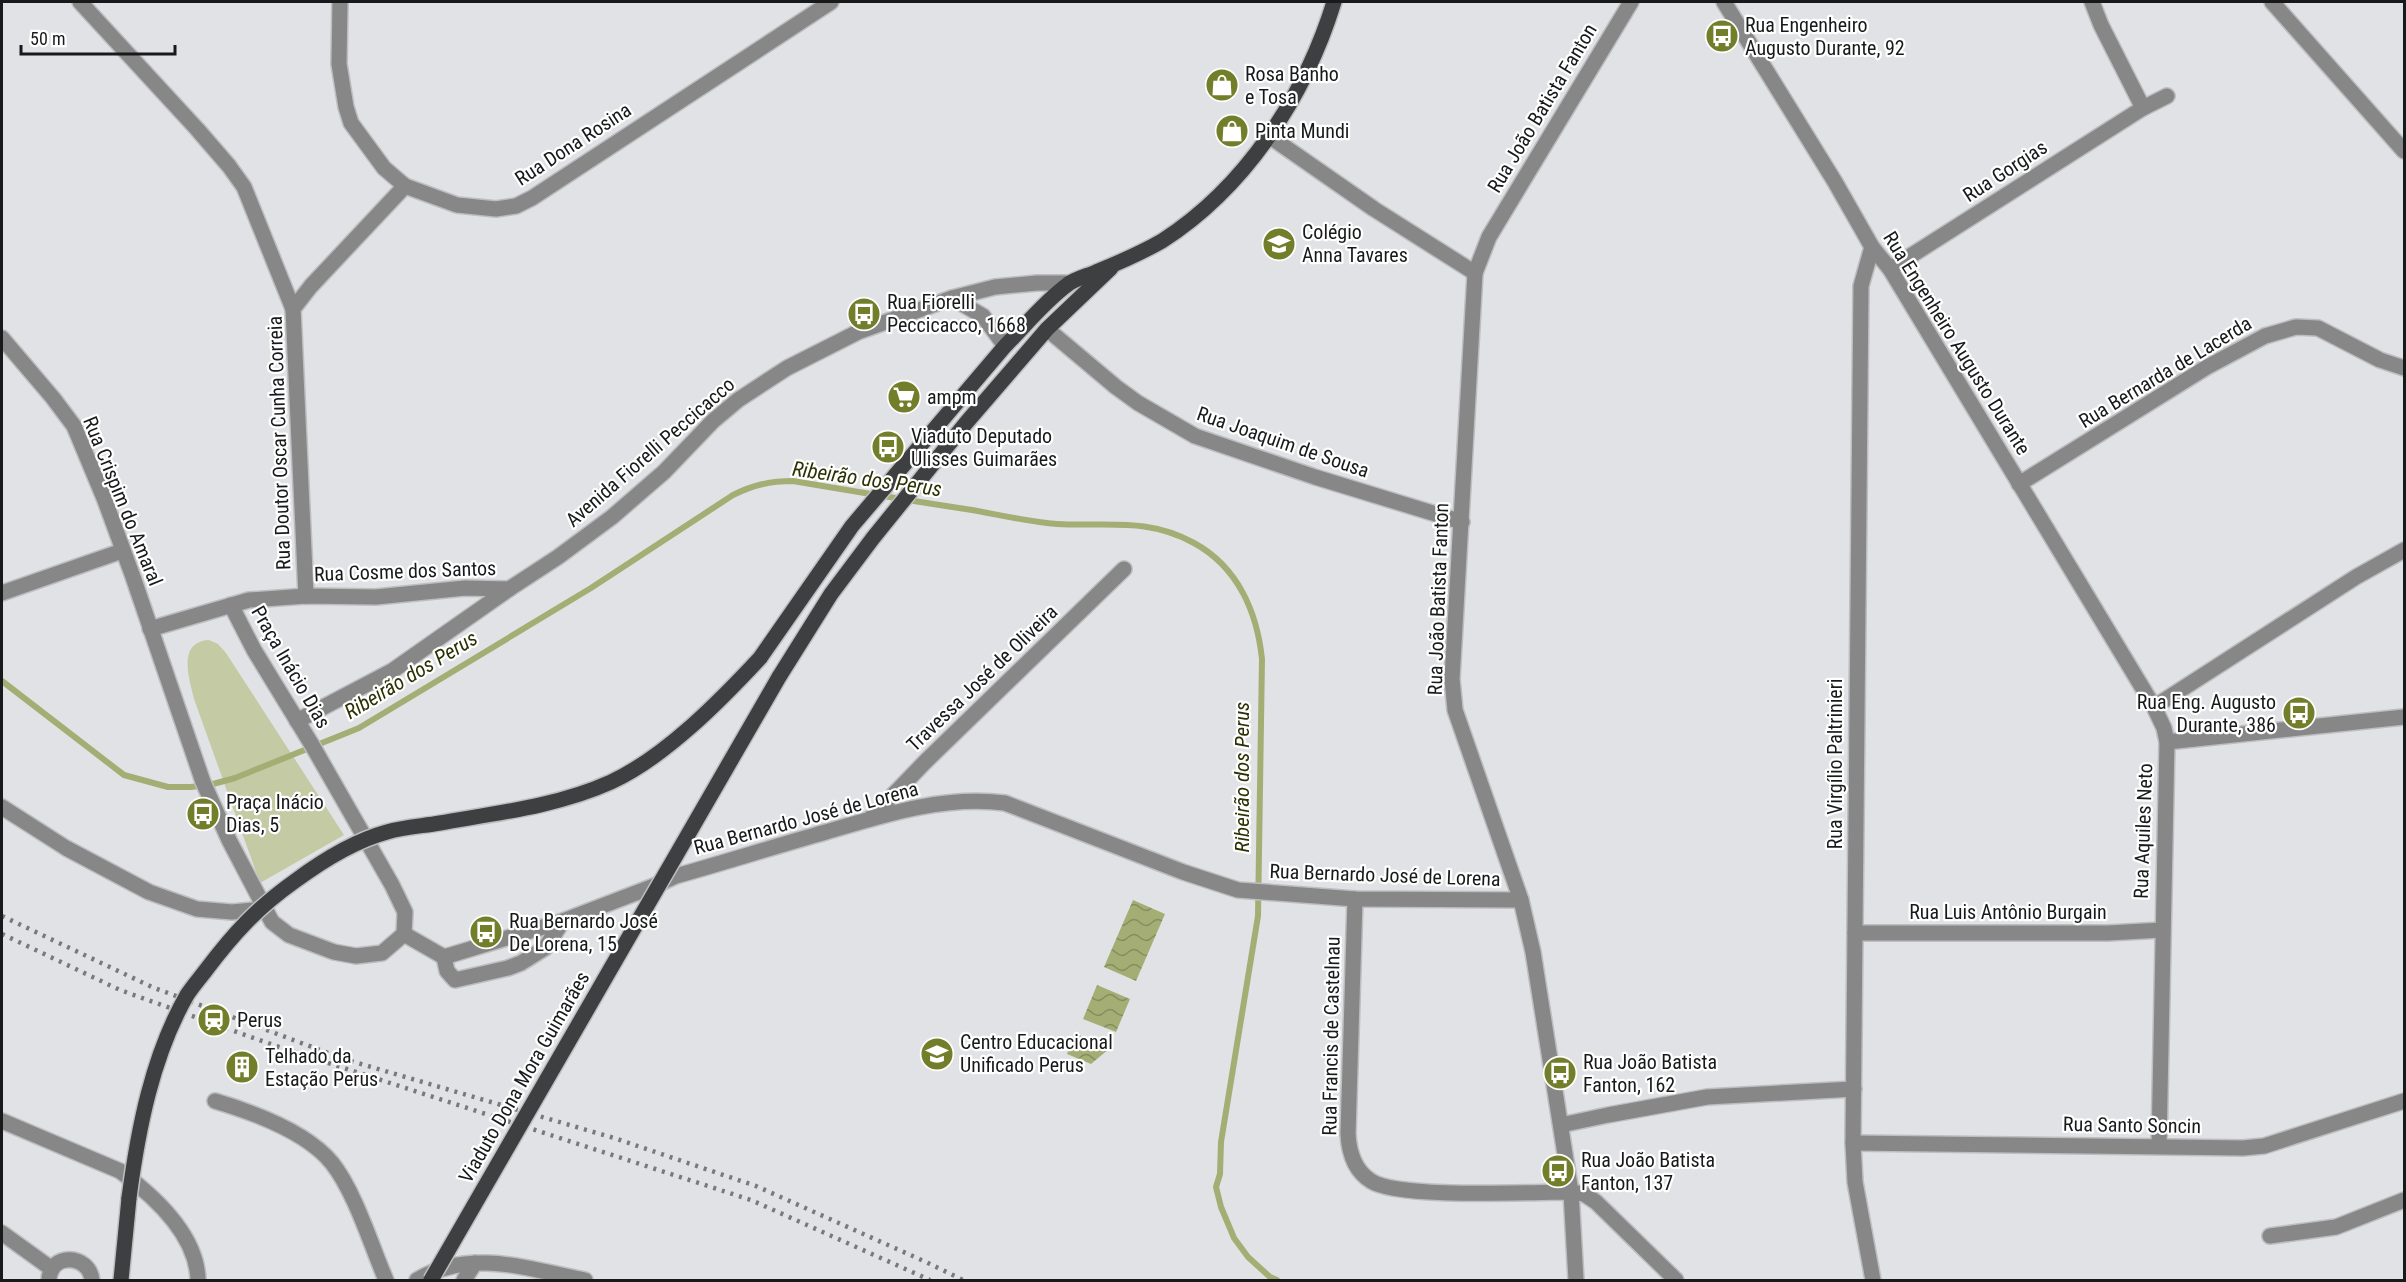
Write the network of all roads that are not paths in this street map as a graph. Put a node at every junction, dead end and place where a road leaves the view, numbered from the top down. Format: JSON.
{"nodes":[{"id":1,"x":80,"y":2,"type":"edge"},
{"id":2,"x":340,"y":2,"type":"edge"},
{"id":3,"x":831,"y":2,"type":"edge"},
{"id":4,"x":1334,"y":2,"type":"edge"},
{"id":5,"x":1631,"y":2,"type":"edge"},
{"id":6,"x":1724,"y":2,"type":"edge"},
{"id":7,"x":2092,"y":2,"type":"edge"},
{"id":8,"x":2272,"y":2,"type":"edge"},
{"id":9,"x":2167,"y":96,"type":"dead end"},
{"id":10,"x":2143,"y":108,"type":"junction"},
{"id":11,"x":1269,"y":136,"type":"junction"},
{"id":12,"x":2404,"y":151,"type":"edge"},
{"id":13,"x":405,"y":186,"type":"junction"},
{"id":14,"x":1872,"y":247,"type":"junction"},
{"id":15,"x":1116,"y":264,"type":"junction"},
{"id":16,"x":1890,"y":269,"type":"junction"},
{"id":17,"x":1475,"y":273,"type":"junction"},
{"id":18,"x":1068,"y":283,"type":"junction"},
{"id":19,"x":952,"y":297,"type":"junction"},
{"id":20,"x":293,"y":309,"type":"junction"},
{"id":21,"x":1047,"y":329,"type":"junction"},
{"id":22,"x":2,"y":338,"type":"edge"},
{"id":23,"x":1005,"y":346,"type":"junction"},
{"id":24,"x":2404,"y":368,"type":"edge"},
{"id":25,"x":2019,"y":484,"type":"junction"},
{"id":26,"x":892,"y":514,"type":"joint"},
{"id":27,"x":1462,"y":522,"type":"junction"},
{"id":28,"x":2404,"y":550,"type":"edge"},
{"id":29,"x":122,"y":551,"type":"junction"},
{"id":30,"x":1124,"y":569,"type":"dead end"},
{"id":31,"x":508,"y":589,"type":"junction"},
{"id":32,"x":2,"y":593,"type":"edge"},
{"id":33,"x":306,"y":596,"type":"junction"},
{"id":34,"x":231,"y":605,"type":"junction"},
{"id":35,"x":150,"y":629,"type":"junction"},
{"id":36,"x":2154,"y":707,"type":"junction"},
{"id":37,"x":2404,"y":717,"type":"edge"},
{"id":38,"x":299,"y":724,"type":"junction"},
{"id":39,"x":2167,"y":742,"type":"junction"},
{"id":40,"x":2,"y":807,"type":"edge"},
{"id":41,"x":870,"y":819,"type":"junction"},
{"id":42,"x":660,"y":882,"type":"junction"},
{"id":43,"x":1353,"y":898,"type":"junction"},
{"id":44,"x":1521,"y":900,"type":"junction"},
{"id":45,"x":263,"y":909,"type":"junction"},
{"id":46,"x":563,"y":921,"type":"junction"},
{"id":47,"x":2162,"y":930,"type":"junction"},
{"id":48,"x":1855,"y":933,"type":"junction"},
{"id":49,"x":404,"y":934,"type":"junction"},
{"id":50,"x":444,"y":957,"type":"junction"},
{"id":51,"x":1854,"y":1089,"type":"junction"},
{"id":52,"x":214,"y":1101,"type":"dead end"},
{"id":53,"x":2404,"y":1101,"type":"edge"},
{"id":54,"x":2,"y":1121,"type":"edge"},
{"id":55,"x":1561,"y":1125,"type":"junction"},
{"id":56,"x":1853,"y":1143,"type":"junction"},
{"id":57,"x":2159,"y":1146,"type":"junction"},
{"id":58,"x":1571,"y":1192,"type":"junction"},
{"id":59,"x":2404,"y":1200,"type":"edge"},
{"id":60,"x":2,"y":1233,"type":"edge"},
{"id":61,"x":2270,"y":1236,"type":"dead end"},
{"id":62,"x":475,"y":1263,"type":"junction"},
{"id":63,"x":50,"y":1275,"type":"edge"},
{"id":64,"x":92,"y":1281,"type":"edge"},
{"id":65,"x":120,"y":1281,"type":"edge"},
{"id":66,"x":198,"y":1281,"type":"edge"},
{"id":67,"x":386,"y":1281,"type":"edge"},
{"id":68,"x":417,"y":1281,"type":"edge"},
{"id":69,"x":431,"y":1281,"type":"edge"},
{"id":70,"x":464,"y":1281,"type":"edge"},
{"id":71,"x":585,"y":1281,"type":"edge"},
{"id":72,"x":1576,"y":1281,"type":"edge"},
{"id":73,"x":1676,"y":1281,"type":"edge"},
{"id":74,"x":1873,"y":1281,"type":"edge"}],
"edges":[{"from":1,"to":20,"type":"street"},
{"from":2,"to":13,"type":"street","name":"Rua Dona Rosina"},
{"from":3,"to":13,"type":"street","name":"Rua Dona Rosina"},
{"from":4,"to":11,"type":"main road","name":"Avenida Fiorelli Peccicacco"},
{"from":5,"to":17,"type":"street","name":"Rua João Batista Fanton"},
{"from":6,"to":14,"type":"street","name":"Rua Engenheiro Augusto Durante"},
{"from":7,"to":10,"type":"street"},
{"from":8,"to":12,"type":"street"},
{"from":9,"to":10,"type":"street","name":"Rua Gorgias"},
{"from":10,"to":16,"type":"street","name":"Rua Gorgias"},
{"from":11,"to":15,"type":"main road","name":"Avenida Fiorelli Peccicacco"},
{"from":11,"to":17,"type":"street"},
{"from":13,"to":20,"type":"street","name":"Rua Doutor Oscar Cunha Correia"},
{"from":14,"to":16,"type":"street","name":"Rua Engenheiro Augusto Durante"},
{"from":14,"to":48,"type":"street","name":"Rua Virgílio Paltrinieri"},
{"from":15,"to":18,"type":"main road","name":"Avenida Fiorelli Peccicacco"},
{"from":15,"to":21,"type":"main road","name":"Avenida Fiorelli Peccicacco"},
{"from":16,"to":25,"type":"street","name":"Rua Engenheiro Augusto Durante"},
{"from":17,"to":27,"type":"street","name":"Rua João Batista Fanton"},
{"from":18,"to":19,"type":"street","name":"Avenida Fiorelli Peccicacco"},
{"from":18,"to":23,"type":"main road","name":"Avenida Fiorelli Peccicacco"},
{"from":19,"to":23,"type":"street"},
{"from":19,"to":31,"type":"street","name":"Avenida Fiorelli Peccicacco"},
{"from":20,"to":33,"type":"street","name":"Rua Doutor Oscar Cunha Correia"},
{"from":21,"to":26,"type":"main road","name":"Avenida Fiorelli Peccicacco"},
{"from":21,"to":27,"type":"street","name":"Rua Joaquim de Sousa"},
{"from":22,"to":29,"type":"street","name":"Rua Crispim do Amaral"},
{"from":23,"to":65,"type":"main road","name":"Avenida Fiorelli Peccicacco","bridge":true},
{"from":24,"to":25,"type":"street","name":"Rua Bernarda de Lacerda"},
{"from":25,"to":36,"type":"street","name":"Rua Engenheiro Augusto Durante"},
{"from":26,"to":42,"type":"main road","name":"Viaduto Dona Mora Guimarães","bridge":true},
{"from":27,"to":44,"type":"street","name":"Rua João Batista Fanton"},
{"from":28,"to":36,"type":"street"},
{"from":29,"to":32,"type":"street"},
{"from":29,"to":35,"type":"street","name":"Rua Crispim do Amaral"},
{"from":30,"to":41,"type":"street","name":"Travessa José de Oliveira"},
{"from":31,"to":33,"type":"street","name":"Rua Cosme dos Santos"},
{"from":31,"to":38,"type":"street","name":"Avenida Fiorelli Peccicacco"},
{"from":33,"to":34,"type":"street","name":"Rua Cosme dos Santos"},
{"from":34,"to":35,"type":"street","name":"Praça Inácio Dias"},
{"from":34,"to":38,"type":"street","name":"Praça Inácio Dias"},
{"from":35,"to":45,"type":"street"},
{"from":36,"to":39,"type":"street","name":"Rua Aquiles Neto"},
{"from":37,"to":39,"type":"street"},
{"from":38,"to":49,"type":"street","name":"Praça Inácio Dias"},
{"from":39,"to":47,"type":"street","name":"Rua Aquiles Neto"},
{"from":40,"to":45,"type":"street"},
{"from":41,"to":42,"type":"street","name":"Rua Bernardo José de Lorena"},
{"from":41,"to":43,"type":"street","name":"Rua Bernardo José de Lorena"},
{"from":42,"to":46,"type":"street","name":"Rua Bernardo José de Lorena"},
{"from":42,"to":69,"type":"main road","name":"Viaduto Dona Mora Guimarães","bridge":true},
{"from":43,"to":44,"type":"street","name":"Rua Bernardo José de Lorena"},
{"from":43,"to":58,"type":"street","name":"Rua Francis de Castelnau"},
{"from":44,"to":55,"type":"street","name":"Rua João Batista Fanton"},
{"from":45,"to":49,"type":"street"},
{"from":46,"to":50,"type":"street","name":"Rua Bernardo José de Lorena"},
{"from":46,"to":50,"type":"street"},
{"from":47,"to":48,"type":"street","name":"Rua Luis Antônio Burgain"},
{"from":47,"to":57,"type":"street","name":"Rua Aquiles Neto"},
{"from":48,"to":51,"type":"street","name":"Rua Virgílio Paltrinieri"},
{"from":49,"to":50,"type":"street"},
{"from":51,"to":55,"type":"street"},
{"from":51,"to":56,"type":"street","name":"Rua Virgílio Paltrinieri"},
{"from":52,"to":67,"type":"street"},
{"from":53,"to":57,"type":"street","name":"Rua Santo Soncin"},
{"from":54,"to":66,"type":"street"},
{"from":55,"to":58,"type":"street","name":"Rua João Batista Fanton"},
{"from":56,"to":57,"type":"street","name":"Rua Santo Soncin"},
{"from":56,"to":74,"type":"street","name":"Rua Virgílio Paltrinieri"},
{"from":58,"to":72,"type":"street","name":"Rua João Batista Fanton"},
{"from":58,"to":73,"type":"street"},
{"from":59,"to":61,"type":"street"},
{"from":60,"to":63,"type":"street"},
{"from":62,"to":68,"type":"street"},
{"from":62,"to":70,"type":"street"},
{"from":62,"to":71,"type":"street"},
{"from":63,"to":64,"type":"street"}]}
